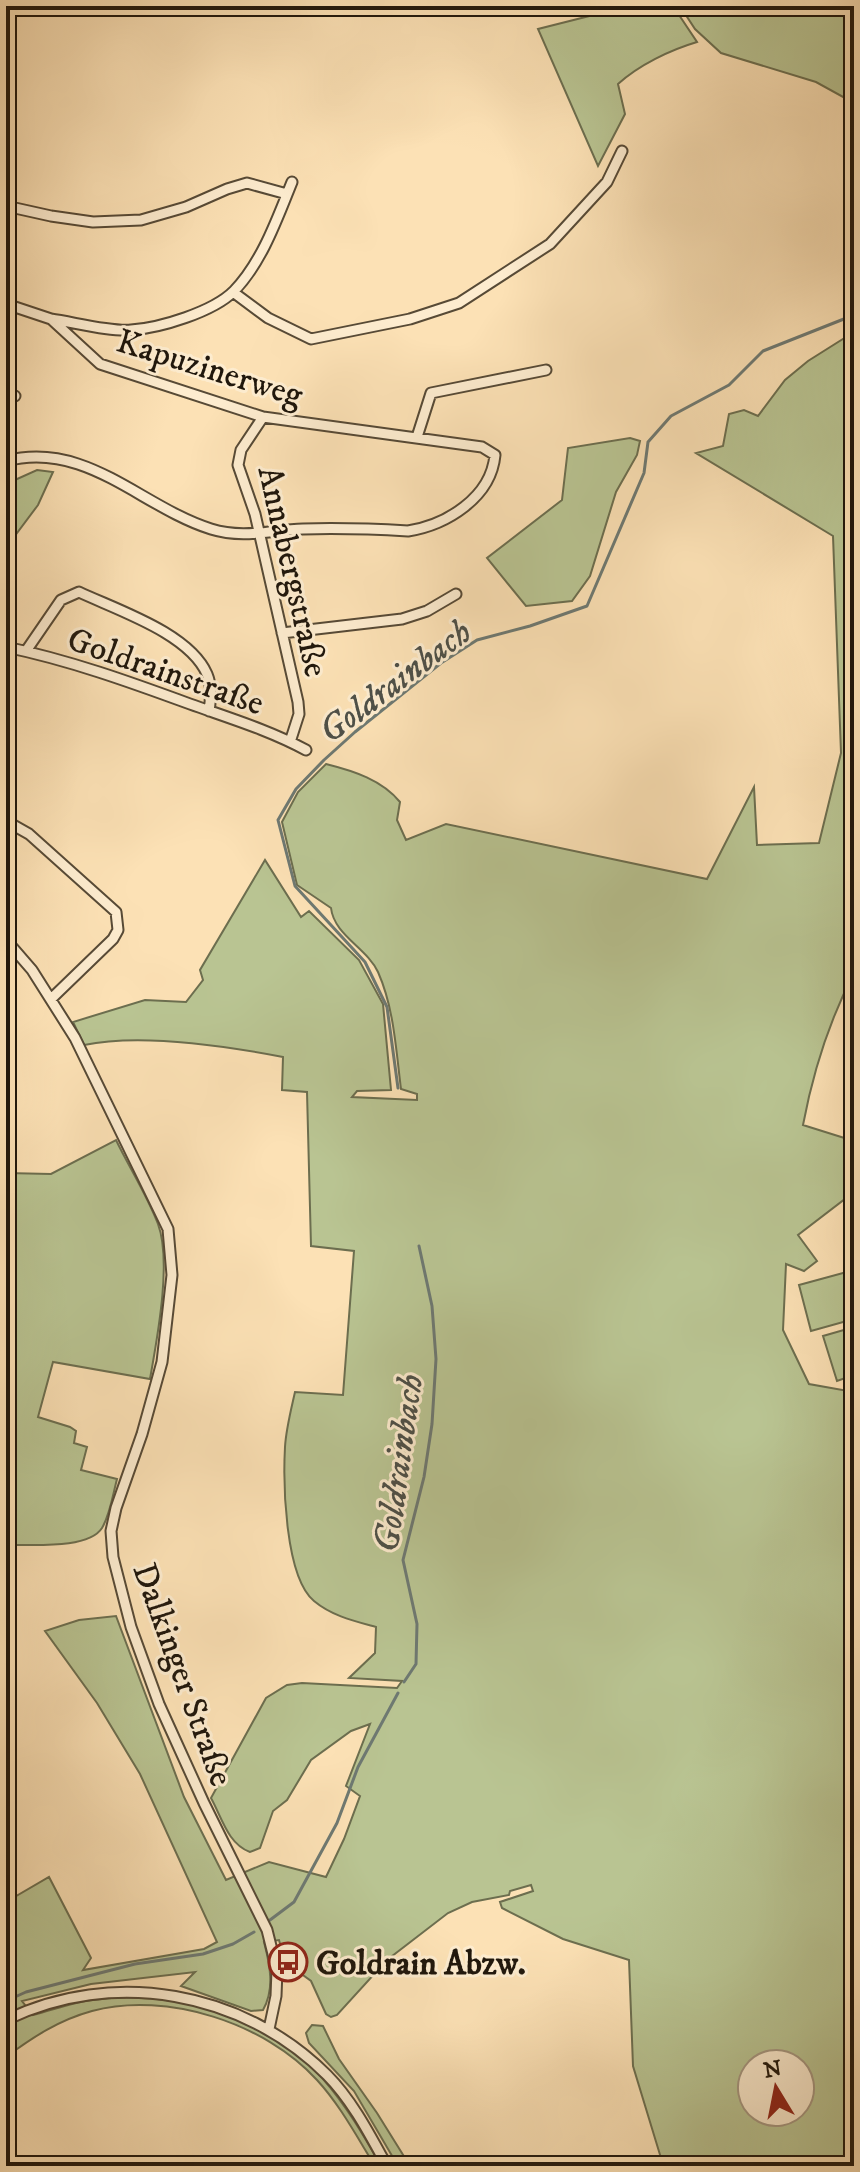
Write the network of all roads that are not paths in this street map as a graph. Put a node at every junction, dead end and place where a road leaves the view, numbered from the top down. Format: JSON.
{"nodes":[{"id":1,"x":622,"y":151,"type":"dead end"},
{"id":2,"x":292,"y":182,"type":"dead end"},
{"id":3,"x":287,"y":194,"type":"junction"},
{"id":4,"x":6,"y":206,"type":"edge"},
{"id":5,"x":233,"y":292,"type":"junction"},
{"id":6,"x":6,"y":304,"type":"edge"},
{"id":7,"x":51,"y":319,"type":"junction"},
{"id":8,"x":546,"y":370,"type":"dead end"},
{"id":9,"x":263,"y":417,"type":"junction"},
{"id":10,"x":417,"y":437,"type":"junction"},
{"id":11,"x":6,"y":461,"type":"edge"},
{"id":12,"x":260,"y":534,"type":"junction"},
{"id":13,"x":456,"y":594,"type":"dead end"},
{"id":14,"x":282,"y":633,"type":"junction"},
{"id":15,"x":6,"y":647,"type":"edge"},
{"id":16,"x":26,"y":651,"type":"junction"},
{"id":17,"x":209,"y":711,"type":"junction"},
{"id":18,"x":290,"y":742,"type":"junction"},
{"id":19,"x":306,"y":750,"type":"dead end"},
{"id":20,"x":6,"y":821,"type":"edge"},
{"id":21,"x":6,"y":940,"type":"edge"},
{"id":22,"x":52,"y":998,"type":"junction"},
{"id":23,"x":6,"y":1101,"type":"edge"},
{"id":24,"x":6,"y":1117,"type":"edge"},
{"id":25,"x":6,"y":2020,"type":"edge"},
{"id":26,"x":269,"y":2029,"type":"junction"},
{"id":27,"x":387,"y":2166,"type":"edge"}],
"edges":[{"from":1,"to":5,"type":"street"},
{"from":2,"to":3,"type":"street"},
{"from":3,"to":4,"type":"street"},
{"from":3,"to":5,"type":"street"},
{"from":5,"to":7,"type":"street"},
{"from":6,"to":7,"type":"street","name":"Kapuzinerweg"},
{"from":7,"to":9,"type":"street","name":"Kapuzinerweg"},
{"from":8,"to":10,"type":"street"},
{"from":9,"to":10,"type":"street","name":"Kapuzinerweg"},
{"from":9,"to":12,"type":"street","name":"Annabergstraße"},
{"from":10,"to":12,"type":"street","name":"Kapuzinerweg"},
{"from":11,"to":12,"type":"street"},
{"from":12,"to":14,"type":"street","name":"Annabergstraße"},
{"from":13,"to":14,"type":"street"},
{"from":14,"to":18,"type":"street","name":"Annabergstraße"},
{"from":15,"to":16,"type":"street","name":"Goldrainstraße"},
{"from":16,"to":17,"type":"street","name":"Goldrainstraße"},
{"from":16,"to":17,"type":"street"},
{"from":17,"to":18,"type":"street","name":"Goldrainstraße"},
{"from":18,"to":19,"type":"street","name":"Goldrainstraße"},
{"from":20,"to":22,"type":"street"},
{"from":21,"to":22,"type":"street","name":"Dalkinger Straße"},
{"from":22,"to":26,"type":"street","name":"Dalkinger Straße"},
{"from":23,"to":24,"type":"street"},
{"from":25,"to":26,"type":"street"},
{"from":26,"to":27,"type":"street"}]}
